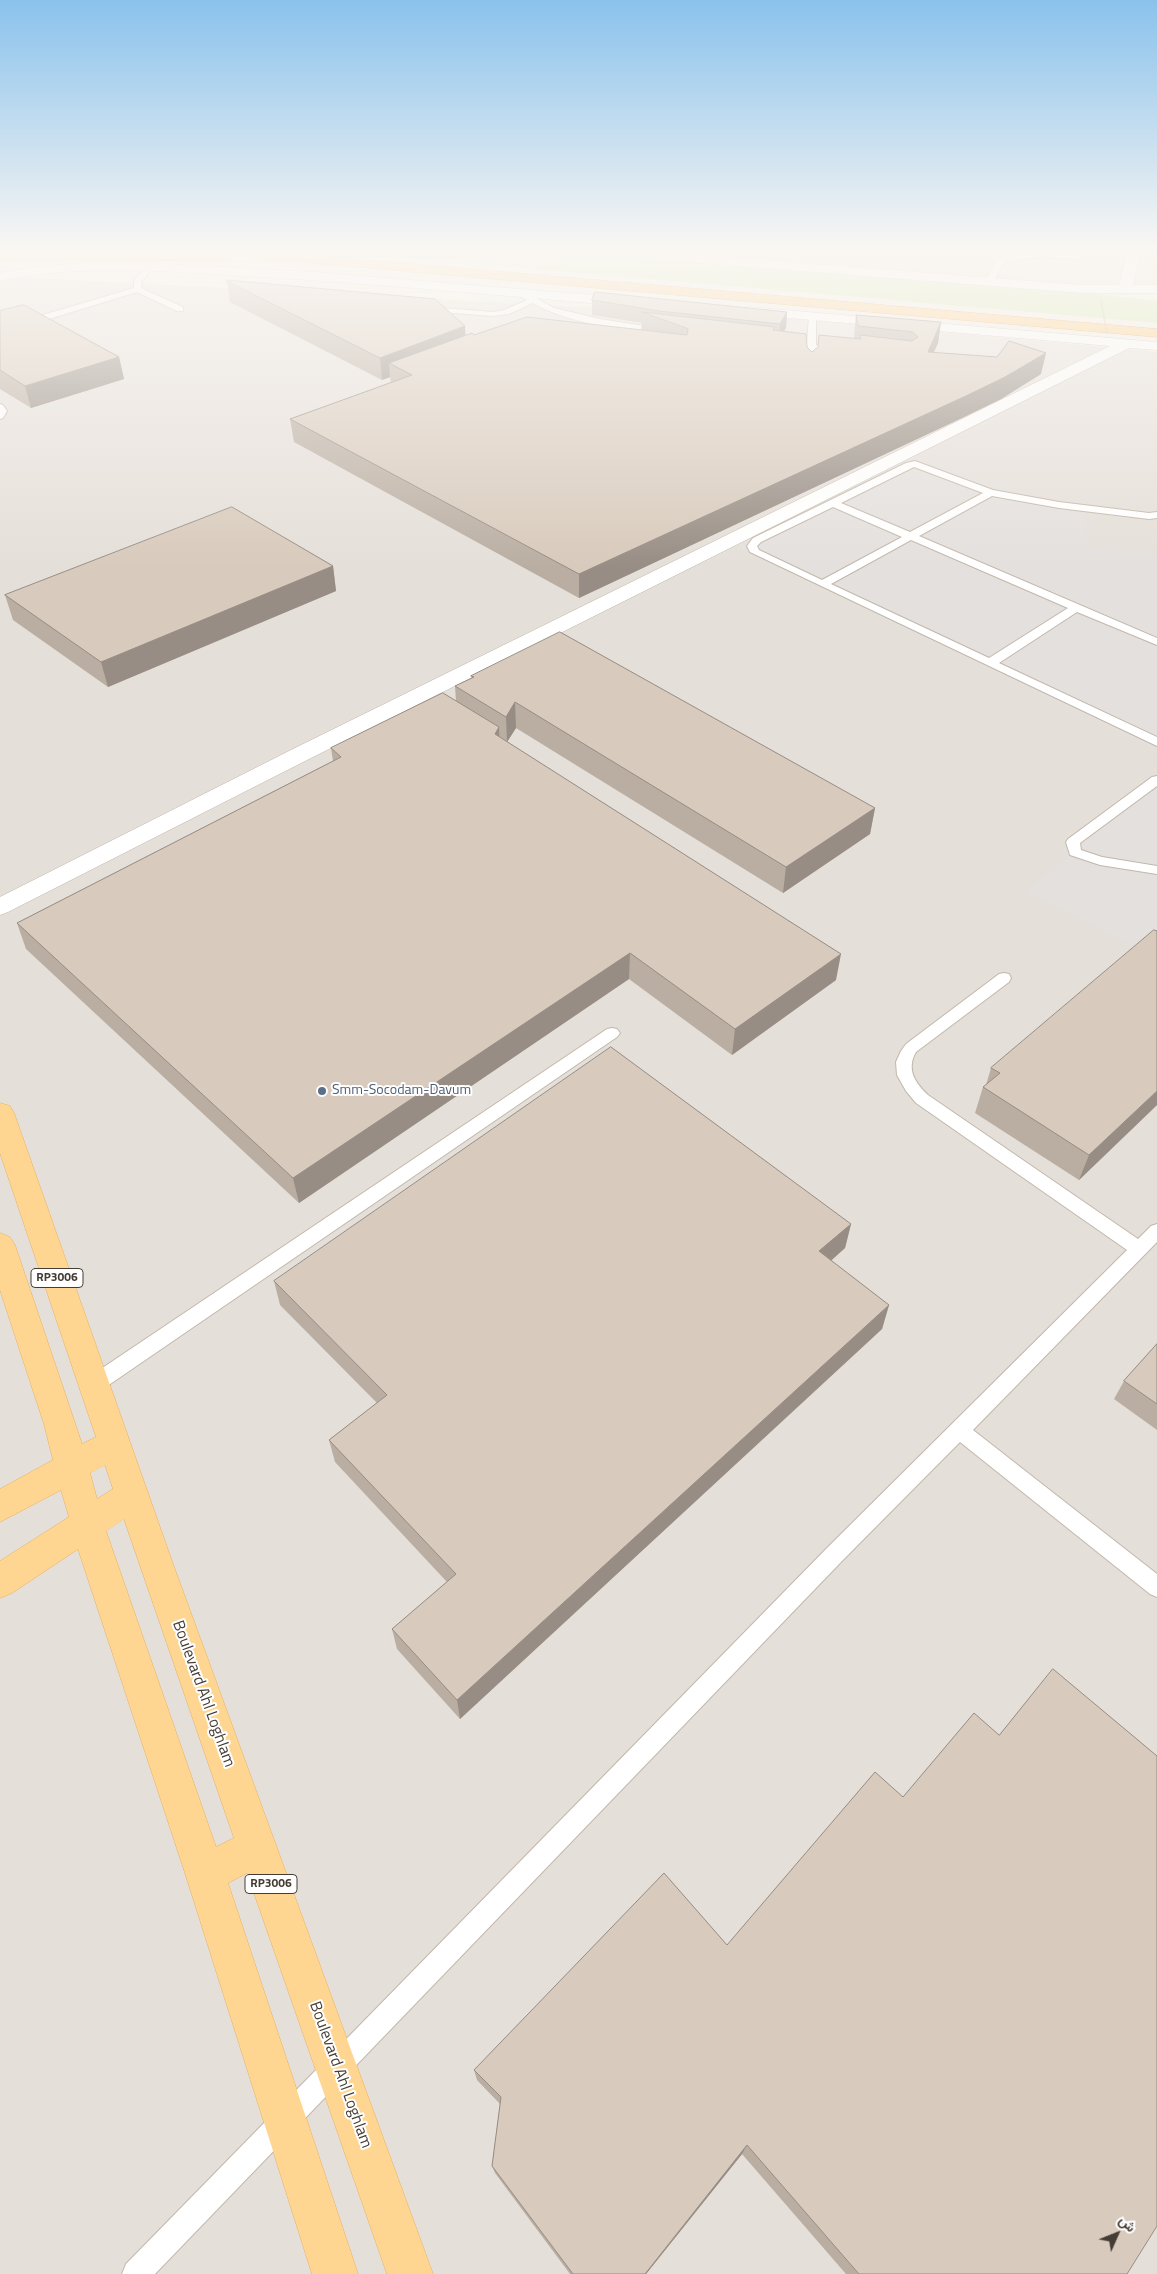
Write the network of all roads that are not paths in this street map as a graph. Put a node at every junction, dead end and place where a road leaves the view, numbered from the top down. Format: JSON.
{"nodes":[{"id":1,"x":811,"y":356,"type":"edge"},
{"id":2,"x":1102,"y":356,"type":"edge"},
{"id":3,"x":810,"y":369,"type":"edge"},
{"id":4,"x":0,"y":407,"type":"edge"},
{"id":5,"x":0,"y":416,"type":"edge"},
{"id":6,"x":991,"y":493,"type":"junction"},
{"id":7,"x":833,"y":503,"type":"junction"},
{"id":8,"x":1157,"y":515,"type":"edge"},
{"id":9,"x":908,"y":537,"type":"junction"},
{"id":10,"x":822,"y":584,"type":"junction"},
{"id":11,"x":1076,"y":608,"type":"junction"},
{"id":12,"x":1157,"y":642,"type":"edge"},
{"id":13,"x":990,"y":663,"type":"junction"},
{"id":14,"x":420,"y":695,"type":"junction"},
{"id":15,"x":437,"y":705,"type":"edge"},
{"id":16,"x":1157,"y":742,"type":"edge"},
{"id":17,"x":1157,"y":780,"type":"edge"},
{"id":18,"x":1157,"y":870,"type":"edge"},
{"id":19,"x":0,"y":907,"type":"edge"},
{"id":20,"x":1004,"y":978,"type":"dead end"},
{"id":21,"x":612,"y":1033,"type":"dead end"},
{"id":22,"x":0,"y":1113,"type":"edge"},
{"id":23,"x":1157,"y":1231,"type":"edge"},
{"id":24,"x":0,"y":1245,"type":"edge"},
{"id":25,"x":1140,"y":1250,"type":"junction"},
{"id":26,"x":93,"y":1384,"type":"junction"},
{"id":27,"x":959,"y":1430,"type":"junction"},
{"id":28,"x":114,"y":1443,"type":"junction"},
{"id":29,"x":70,"y":1466,"type":"junction"},
{"id":30,"x":132,"y":1494,"type":"junction"},
{"id":31,"x":0,"y":1507,"type":"edge"},
{"id":32,"x":87,"y":1522,"type":"junction"},
{"id":33,"x":0,"y":1581,"type":"edge"},
{"id":34,"x":1157,"y":1587,"type":"edge"},
{"id":35,"x":258,"y":1847,"type":"junction"},
{"id":36,"x":204,"y":1873,"type":"junction"},
{"id":37,"x":338,"y":2067,"type":"junction"},
{"id":38,"x":286,"y":2121,"type":"junction"},
{"id":39,"x":136,"y":2274,"type":"edge"},
{"id":40,"x":335,"y":2274,"type":"edge"},
{"id":41,"x":410,"y":2274,"type":"edge"}],
"edges":[{"from":1,"to":3,"type":"lane"},
{"from":2,"to":14,"type":"street"},
{"from":4,"to":5,"type":"lane"},
{"from":6,"to":7,"type":"lane"},
{"from":6,"to":8,"type":"lane"},
{"from":6,"to":9,"type":"lane"},
{"from":7,"to":9,"type":"lane"},
{"from":7,"to":10,"type":"lane"},
{"from":9,"to":10,"type":"lane"},
{"from":9,"to":11,"type":"lane"},
{"from":10,"to":13,"type":"lane"},
{"from":11,"to":12,"type":"lane"},
{"from":11,"to":13,"type":"lane"},
{"from":13,"to":16,"type":"lane"},
{"from":14,"to":15,"type":"lane"},
{"from":14,"to":19,"type":"street"},
{"from":17,"to":18,"type":"lane"},
{"from":20,"to":25,"type":"lane"},
{"from":21,"to":26,"type":"lane"},
{"from":22,"to":26,"type":"main road","name":"Boulevard Ahl Loghlam","number":"RP3006"},
{"from":23,"to":25,"type":"lane"},
{"from":24,"to":29,"type":"main road","number":"RP3006"},
{"from":25,"to":27,"type":"lane"},
{"from":26,"to":28,"type":"main road","name":"Boulevard Ahl Loghlam","number":"RP3006"},
{"from":27,"to":34,"type":"lane"},
{"from":27,"to":37,"type":"lane"},
{"from":28,"to":29,"type":"main road"},
{"from":28,"to":30,"type":"main road","name":"Boulevard Ahl Loghlam","number":"RP3006"},
{"from":29,"to":31,"type":"main road"},
{"from":29,"to":32,"type":"main road","number":"RP3006"},
{"from":30,"to":32,"type":"main road"},
{"from":30,"to":35,"type":"main road","name":"Boulevard Ahl Loghlam","number":"RP3006"},
{"from":32,"to":33,"type":"main road"},
{"from":32,"to":36,"type":"main road","number":"RP3006"},
{"from":35,"to":36,"type":"main road"},
{"from":35,"to":37,"type":"main road","name":"Boulevard Ahl Loghlam","number":"RP3006"},
{"from":36,"to":38,"type":"main road","number":"RP3006"},
{"from":37,"to":38,"type":"lane"},
{"from":37,"to":41,"type":"main road","name":"Boulevard Ahl Loghlam","number":"RP3006"},
{"from":38,"to":39,"type":"lane"},
{"from":38,"to":40,"type":"main road","number":"RP3006"}]}
